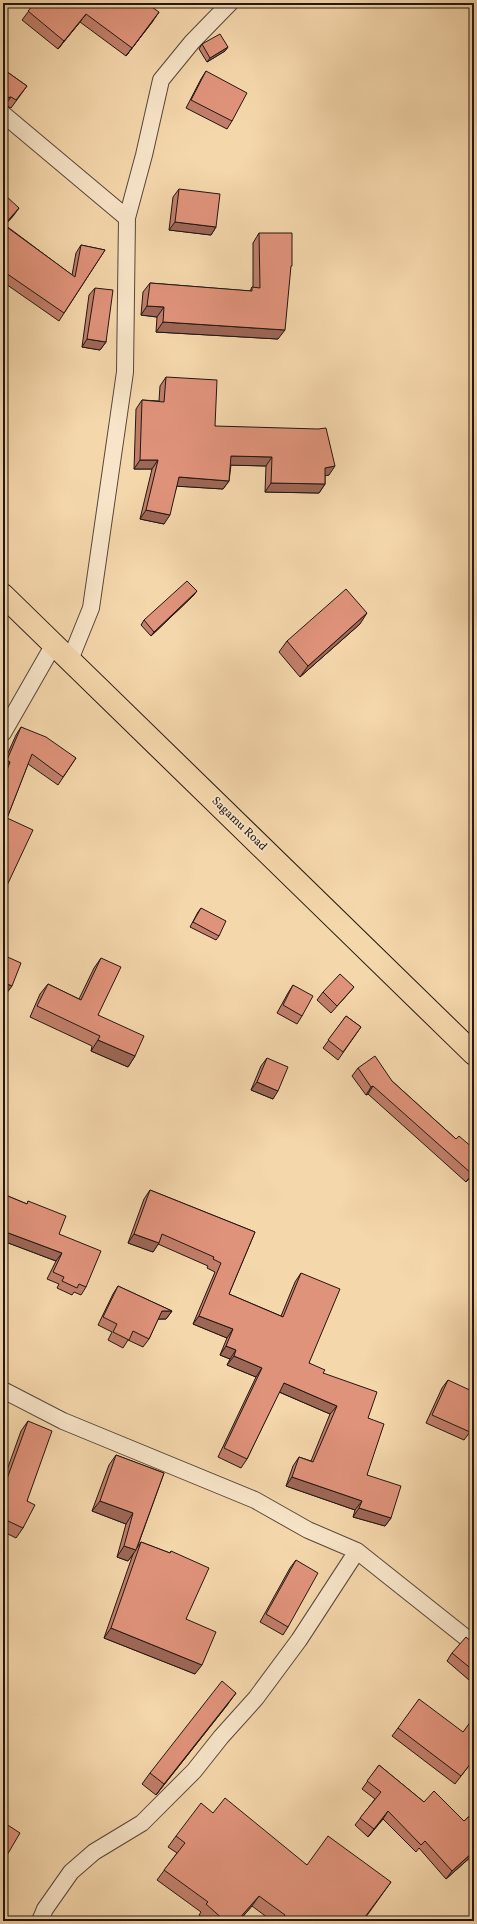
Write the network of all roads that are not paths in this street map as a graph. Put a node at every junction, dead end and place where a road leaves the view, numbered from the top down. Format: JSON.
{"nodes":[{"id":1,"x":230,"y":3,"type":"edge"},
{"id":2,"x":3,"y":114,"type":"edge"},
{"id":3,"x":127,"y":218,"type":"junction"},
{"id":4,"x":3,"y":594,"type":"edge"},
{"id":5,"x":54,"y":644,"type":"junction"},
{"id":6,"x":70,"y":660,"type":"junction"},
{"id":7,"x":3,"y":733,"type":"edge"},
{"id":8,"x":474,"y":1054,"type":"edge"},
{"id":9,"x":3,"y":1390,"type":"edge"},
{"id":10,"x":357,"y":1551,"type":"junction"},
{"id":11,"x":474,"y":1644,"type":"edge"},
{"id":12,"x":40,"y":1921,"type":"edge"}],
"edges":[{"from":1,"to":3,"type":"street"},
{"from":2,"to":3,"type":"street"},
{"from":3,"to":6,"type":"street"},
{"from":4,"to":5,"type":"highway","name":"Sagamu Road"},
{"from":5,"to":6,"type":"highway","name":"Sagamu Road"},
{"from":5,"to":7,"type":"street"},
{"from":6,"to":8,"type":"highway","name":"Sagamu Road"},
{"from":9,"to":10,"type":"street"},
{"from":10,"to":11,"type":"street"},
{"from":10,"to":12,"type":"street"}]}
